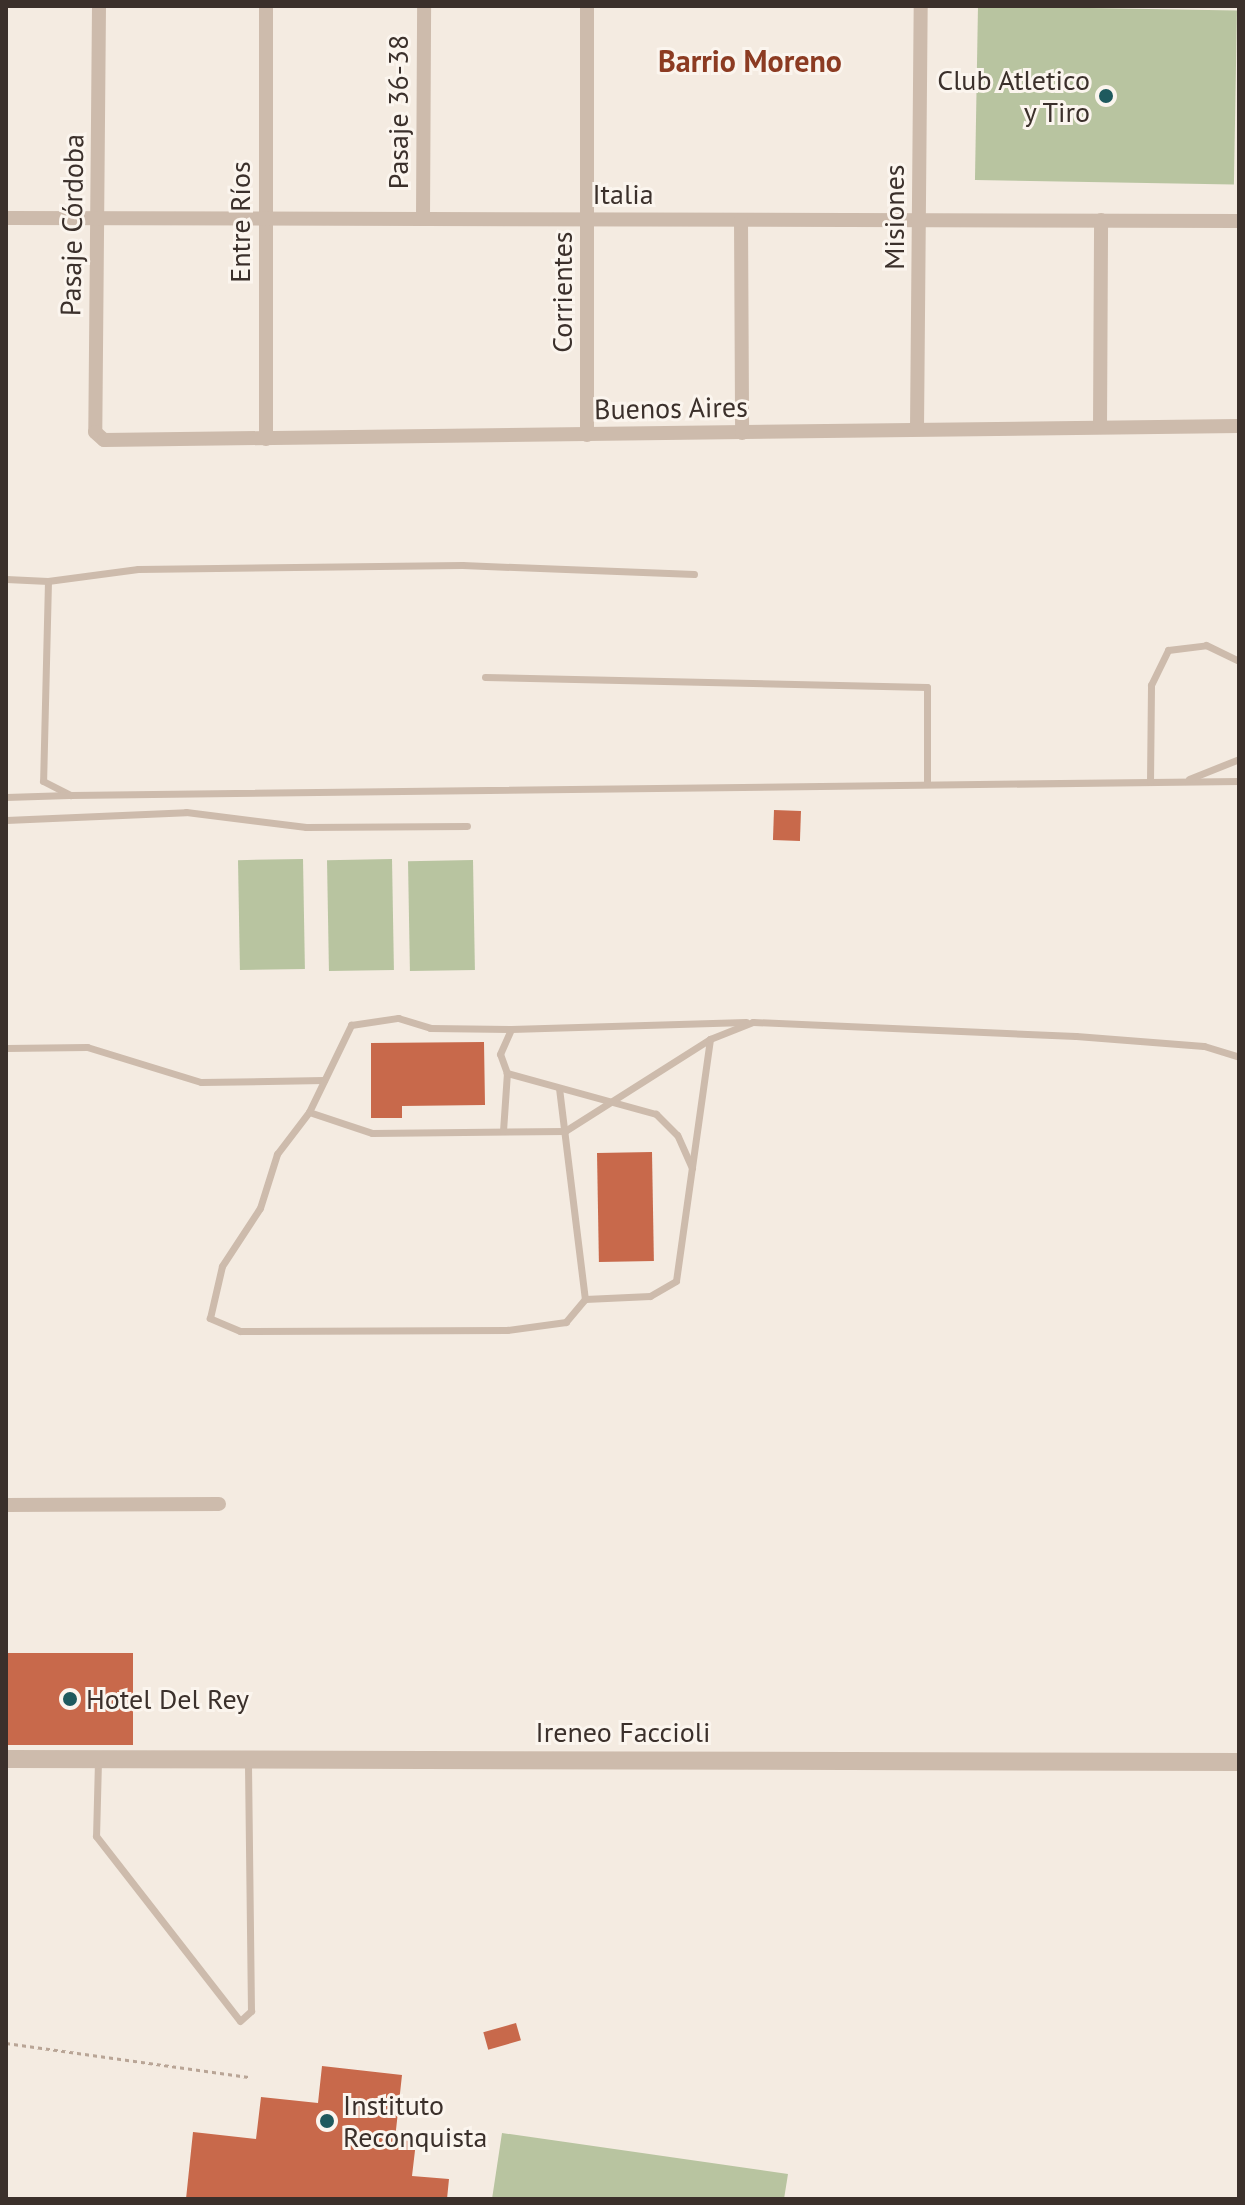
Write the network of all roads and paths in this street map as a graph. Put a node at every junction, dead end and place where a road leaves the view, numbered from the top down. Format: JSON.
{"nodes":[{"id":1,"x":99,"y":6,"type":"edge"},
{"id":2,"x":266,"y":6,"type":"edge"},
{"id":3,"x":424,"y":6,"type":"edge"},
{"id":4,"x":587,"y":6,"type":"edge"},
{"id":5,"x":921,"y":6,"type":"edge"},
{"id":6,"x":6,"y":218,"type":"edge"},
{"id":7,"x":99,"y":218,"type":"junction"},
{"id":8,"x":266,"y":219,"type":"junction"},
{"id":9,"x":423,"y":219,"type":"junction"},
{"id":10,"x":588,"y":219,"type":"junction"},
{"id":11,"x":741,"y":220,"type":"junction"},
{"id":12,"x":920,"y":220,"type":"junction"},
{"id":13,"x":1101,"y":220,"type":"junction"},
{"id":14,"x":1239,"y":221,"type":"edge"},
{"id":15,"x":1239,"y":426,"type":"edge"},
{"id":16,"x":1100,"y":427,"type":"junction"},
{"id":17,"x":917,"y":429,"type":"junction"},
{"id":18,"x":742,"y":433,"type":"junction"},
{"id":19,"x":587,"y":435,"type":"junction"},
{"id":20,"x":266,"y":439,"type":"junction"},
{"id":21,"x":104,"y":440,"type":"joint"},
{"id":22,"x":694,"y":574,"type":"dead end"},
{"id":23,"x":6,"y":579,"type":"edge"},
{"id":24,"x":48,"y":581,"type":"junction"},
{"id":25,"x":1239,"y":661,"type":"edge"},
{"id":26,"x":485,"y":677,"type":"dead end"},
{"id":27,"x":1239,"y":759,"type":"edge"},
{"id":28,"x":1239,"y":781,"type":"edge"},
{"id":29,"x":1150,"y":782,"type":"junction"},
{"id":30,"x":1183,"y":782,"type":"junction"},
{"id":31,"x":927,"y":784,"type":"junction"},
{"id":32,"x":71,"y":795,"type":"junction"},
{"id":33,"x":6,"y":797,"type":"edge"},
{"id":34,"x":6,"y":820,"type":"edge"},
{"id":35,"x":467,"y":826,"type":"dead end"},
{"id":36,"x":753,"y":1022,"type":"junction"},
{"id":37,"x":511,"y":1029,"type":"junction"},
{"id":38,"x":710,"y":1039,"type":"junction"},
{"id":39,"x":6,"y":1048,"type":"edge"},
{"id":40,"x":1239,"y":1057,"type":"edge"},
{"id":41,"x":507,"y":1073,"type":"junction"},
{"id":42,"x":324,"y":1080,"type":"junction"},
{"id":43,"x":559,"y":1088,"type":"junction"},
{"id":44,"x":618,"y":1101,"type":"junction"},
{"id":45,"x":309,"y":1112,"type":"junction"},
{"id":46,"x":503,"y":1131,"type":"junction"},
{"id":47,"x":565,"y":1131,"type":"junction"},
{"id":48,"x":693,"y":1170,"type":"junction"},
{"id":49,"x":585,"y":1299,"type":"junction"},
{"id":50,"x":219,"y":1504,"type":"dead end"},
{"id":51,"x":6,"y":1505,"type":"edge"},
{"id":52,"x":6,"y":1759,"type":"edge"},
{"id":53,"x":98,"y":1759,"type":"junction"},
{"id":54,"x":248,"y":1759,"type":"junction"},
{"id":55,"x":1239,"y":1762,"type":"edge"},
{"id":56,"x":6,"y":2043,"type":"edge"},
{"id":57,"x":249,"y":2077,"type":"dead end"}],
"edges":[{"from":1,"to":7,"type":"street","name":"Pasaje Córdoba"},
{"from":2,"to":8,"type":"street","name":"Entre Ríos"},
{"from":3,"to":9,"type":"street","name":"Pasaje 36-38"},
{"from":4,"to":10,"type":"street","name":"Corrientes"},
{"from":5,"to":12,"type":"street","name":"Misiones"},
{"from":6,"to":7,"type":"street","name":"Italia"},
{"from":7,"to":8,"type":"street","name":"Italia"},
{"from":7,"to":21,"type":"street","name":"Pasaje Córdoba"},
{"from":8,"to":9,"type":"street","name":"Italia"},
{"from":8,"to":20,"type":"street","name":"Entre Ríos"},
{"from":9,"to":10,"type":"street","name":"Italia"},
{"from":10,"to":11,"type":"street","name":"Italia"},
{"from":10,"to":19,"type":"street","name":"Corrientes"},
{"from":11,"to":12,"type":"street","name":"Italia"},
{"from":11,"to":18,"type":"street"},
{"from":12,"to":13,"type":"street","name":"Italia"},
{"from":12,"to":17,"type":"street","name":"Misiones"},
{"from":13,"to":14,"type":"street","name":"Italia"},
{"from":13,"to":16,"type":"street"},
{"from":15,"to":16,"type":"street","name":"Buenos Aires"},
{"from":16,"to":17,"type":"street","name":"Buenos Aires"},
{"from":17,"to":18,"type":"street","name":"Buenos Aires"},
{"from":18,"to":19,"type":"street","name":"Buenos Aires"},
{"from":19,"to":20,"type":"street","name":"Buenos Aires"},
{"from":20,"to":21,"type":"street","name":"Buenos Aires"},
{"from":22,"to":24,"type":"lane"},
{"from":23,"to":24,"type":"lane"},
{"from":24,"to":32,"type":"lane"},
{"from":25,"to":29,"type":"lane"},
{"from":26,"to":31,"type":"lane"},
{"from":27,"to":30,"type":"lane"},
{"from":28,"to":30,"type":"lane"},
{"from":29,"to":30,"type":"lane"},
{"from":29,"to":31,"type":"lane"},
{"from":31,"to":32,"type":"lane"},
{"from":32,"to":33,"type":"lane"},
{"from":34,"to":35,"type":"lane"},
{"from":36,"to":37,"type":"lane"},
{"from":36,"to":38,"type":"lane"},
{"from":36,"to":40,"type":"lane"},
{"from":37,"to":41,"type":"lane"},
{"from":37,"to":42,"type":"lane"},
{"from":38,"to":44,"type":"lane"},
{"from":38,"to":48,"type":"lane"},
{"from":39,"to":42,"type":"lane"},
{"from":41,"to":43,"type":"lane"},
{"from":41,"to":46,"type":"lane"},
{"from":42,"to":45,"type":"lane"},
{"from":43,"to":44,"type":"lane"},
{"from":43,"to":47,"type":"lane"},
{"from":44,"to":47,"type":"lane"},
{"from":44,"to":48,"type":"lane"},
{"from":45,"to":46,"type":"lane"},
{"from":45,"to":49,"type":"lane"},
{"from":46,"to":47,"type":"lane"},
{"from":47,"to":49,"type":"lane"},
{"from":48,"to":49,"type":"lane"},
{"from":50,"to":51,"type":"street"},
{"from":52,"to":53,"type":"street","name":"Ireneo Faccioli"},
{"from":53,"to":54,"type":"street","name":"Ireneo Faccioli"},
{"from":53,"to":54,"type":"lane"},
{"from":54,"to":55,"type":"street","name":"Ireneo Faccioli"},
{"from":56,"to":57,"type":"path"}]}
